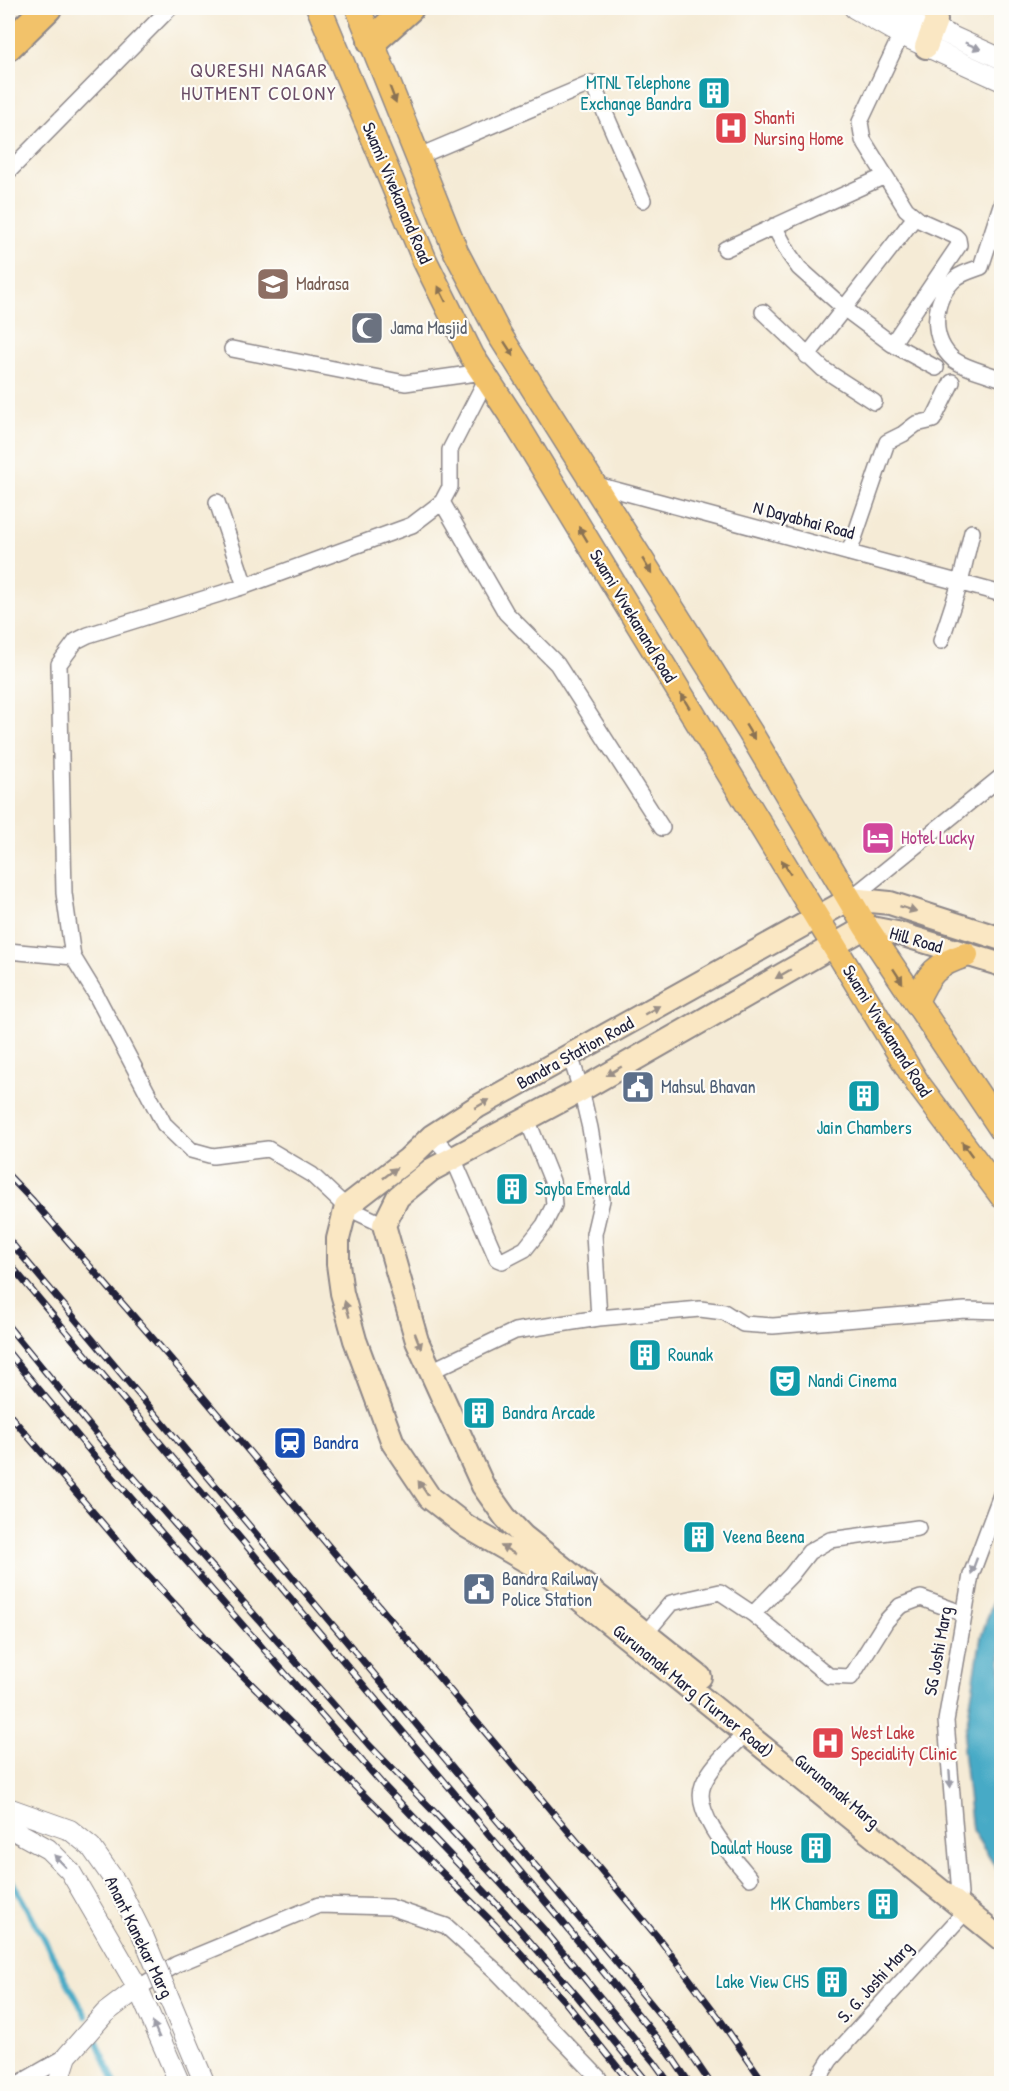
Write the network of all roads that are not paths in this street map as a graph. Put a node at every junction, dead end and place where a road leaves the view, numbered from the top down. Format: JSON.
{"nodes":[{"id":1,"x":47,"y":8,"type":"edge"},
{"id":2,"x":170,"y":8,"type":"edge"},
{"id":3,"x":319,"y":8,"type":"edge"},
{"id":4,"x":358,"y":8,"type":"edge"},
{"id":5,"x":409,"y":8,"type":"edge"},
{"id":6,"x":854,"y":8,"type":"edge"},
{"id":7,"x":900,"y":20,"type":"edge"},
{"id":8,"x":931,"y":28,"type":"edge"},
{"id":9,"x":372,"y":41,"type":"junction"},
{"id":10,"x":8,"y":46,"type":"edge"},
{"id":11,"x":1002,"y":59,"type":"edge"},
{"id":12,"x":1002,"y":81,"type":"edge"},
{"id":13,"x":417,"y":157,"type":"junction"},
{"id":14,"x":8,"y":172,"type":"edge"},
{"id":15,"x":885,"y":176,"type":"junction"},
{"id":16,"x":643,"y":200,"type":"dead end"},
{"id":17,"x":1002,"y":202,"type":"edge"},
{"id":18,"x":915,"y":217,"type":"junction"},
{"id":19,"x":774,"y":226,"type":"junction"},
{"id":20,"x":724,"y":249,"type":"dead end"},
{"id":21,"x":844,"y":309,"type":"junction"},
{"id":22,"x":764,"y":312,"type":"dead end"},
{"id":23,"x":892,"y":344,"type":"junction"},
{"id":24,"x":232,"y":349,"type":"dead end"},
{"id":25,"x":807,"y":356,"type":"junction"},
{"id":26,"x":936,"y":368,"type":"dead end"},
{"id":27,"x":485,"y":375,"type":"junction"},
{"id":28,"x":1002,"y":379,"type":"edge"},
{"id":29,"x":951,"y":382,"type":"dead end"},
{"id":30,"x":874,"y":402,"type":"dead end"},
{"id":31,"x":597,"y":485,"type":"junction"},
{"id":32,"x":217,"y":502,"type":"dead end"},
{"id":33,"x":442,"y":502,"type":"junction"},
{"id":34,"x":972,"y":532,"type":"dead end"},
{"id":35,"x":849,"y":553,"type":"junction"},
{"id":36,"x":960,"y":583,"type":"junction"},
{"id":37,"x":246,"y":586,"type":"junction"},
{"id":38,"x":1002,"y":594,"type":"edge"},
{"id":39,"x":941,"y":641,"type":"dead end"},
{"id":40,"x":771,"y":767,"type":"junction"},
{"id":41,"x":1002,"y":776,"type":"edge"},
{"id":42,"x":738,"y":788,"type":"junction"},
{"id":43,"x":662,"y":828,"type":"dead end"},
{"id":44,"x":850,"y":899,"type":"junction"},
{"id":45,"x":816,"y":917,"type":"junction"},
{"id":46,"x":866,"y":927,"type":"junction"},
{"id":47,"x":1002,"y":939,"type":"edge"},
{"id":48,"x":833,"y":944,"type":"junction"},
{"id":49,"x":8,"y":951,"type":"edge"},
{"id":50,"x":966,"y":955,"type":"junction"},
{"id":51,"x":73,"y":957,"type":"junction"},
{"id":52,"x":1002,"y":965,"type":"edge"},
{"id":53,"x":916,"y":1002,"type":"junction"},
{"id":54,"x":570,"y":1055,"type":"junction"},
{"id":55,"x":581,"y":1090,"type":"junction"},
{"id":56,"x":528,"y":1119,"type":"junction"},
{"id":57,"x":1002,"y":1130,"type":"edge"},
{"id":58,"x":432,"y":1136,"type":"junction"},
{"id":59,"x":453,"y":1158,"type":"junction"},
{"id":60,"x":1002,"y":1196,"type":"edge"},
{"id":61,"x":346,"y":1208,"type":"junction"},
{"id":62,"x":384,"y":1225,"type":"junction"},
{"id":63,"x":1002,"y":1311,"type":"edge"},
{"id":64,"x":599,"y":1318,"type":"junction"},
{"id":65,"x":430,"y":1371,"type":"junction"},
{"id":66,"x":1002,"y":1492,"type":"edge"},
{"id":67,"x":918,"y":1528,"type":"dead end"},
{"id":68,"x":753,"y":1614,"type":"junction"},
{"id":69,"x":964,"y":1614,"type":"junction"},
{"id":70,"x":646,"y":1633,"type":"junction"},
{"id":71,"x":745,"y":1734,"type":"junction"},
{"id":72,"x":8,"y":1808,"type":"edge"},
{"id":73,"x":8,"y":1827,"type":"edge"},
{"id":74,"x":750,"y":1878,"type":"dead end"},
{"id":75,"x":959,"y":1902,"type":"junction"},
{"id":76,"x":1002,"y":1928,"type":"edge"},
{"id":77,"x":1002,"y":1940,"type":"edge"},
{"id":78,"x":138,"y":1988,"type":"junction"},
{"id":79,"x":67,"y":2056,"type":"junction"},
{"id":80,"x":18,"y":2084,"type":"edge"},
{"id":81,"x":58,"y":2084,"type":"edge"},
{"id":82,"x":180,"y":2084,"type":"edge"},
{"id":83,"x":205,"y":2084,"type":"edge"},
{"id":84,"x":602,"y":2084,"type":"edge"},
{"id":85,"x":819,"y":2084,"type":"edge"}],
"edges":[{"from":1,"to":10,"type":"highway"},
{"from":2,"to":14,"type":"street"},
{"from":27,"to":3,"type":"main road","name":"Swami Vivekanand Road","one_way":true},
{"from":4,"to":9,"type":"main road","name":"Swami Vivekanand Road"},
{"from":5,"to":9,"type":"highway"},
{"from":6,"to":7,"type":"street"},
{"from":7,"to":8,"type":"street"},
{"from":7,"to":15,"type":"street"},
{"from":8,"to":11,"type":"street","one_way":true},
{"from":8,"to":12,"type":"street"},
{"from":9,"to":13,"type":"main road","name":"Swami Vivekanand Road","one_way":true},
{"from":13,"to":16,"type":"street"},
{"from":13,"to":31,"type":"main road","name":"Swami Vivekanand Road","one_way":true},
{"from":15,"to":18,"type":"street"},
{"from":15,"to":19,"type":"street"},
{"from":17,"to":28,"type":"street"},
{"from":18,"to":21,"type":"street"},
{"from":18,"to":23,"type":"street"},
{"from":19,"to":20,"type":"street"},
{"from":19,"to":21,"type":"street"},
{"from":21,"to":23,"type":"street"},
{"from":21,"to":25,"type":"street"},
{"from":22,"to":25,"type":"street"},
{"from":23,"to":26,"type":"street"},
{"from":24,"to":27,"type":"street"},
{"from":25,"to":30,"type":"street"},
{"from":27,"to":33,"type":"street"},
{"from":42,"to":27,"type":"main road","name":"Swami Vivekanand Road","one_way":true},
{"from":29,"to":35,"type":"street"},
{"from":31,"to":35,"type":"street","name":"N Dayabhai Road"},
{"from":31,"to":40,"type":"main road","name":"Swami Vivekanand Road","one_way":true},
{"from":32,"to":37,"type":"street"},
{"from":33,"to":37,"type":"street"},
{"from":33,"to":43,"type":"street"},
{"from":34,"to":36,"type":"street"},
{"from":35,"to":36,"type":"street","name":"N Dayabhai Road"},
{"from":36,"to":38,"type":"street","name":"N Dayabhai Road"},
{"from":36,"to":39,"type":"street"},
{"from":37,"to":51,"type":"street"},
{"from":40,"to":42,"type":"main road"},
{"from":40,"to":44,"type":"main road","name":"Swami Vivekanand Road"},
{"from":41,"to":44,"type":"street"},
{"from":45,"to":42,"type":"main road","name":"Swami Vivekanand Road","one_way":true},
{"from":44,"to":45,"type":"main road","name":"Bandra Station Road"},
{"from":44,"to":46,"type":"main road","name":"Swami Vivekanand Road"},
{"from":44,"to":47,"type":"main road","name":"Hill Road","one_way":true},
{"from":45,"to":48,"type":"main road","name":"Swami Vivekanand Road"},
{"from":54,"to":45,"type":"main road","name":"Bandra Station Road","one_way":true},
{"from":46,"to":48,"type":"main road","name":"Hill Road"},
{"from":46,"to":50,"type":"main road","name":"Hill Road"},
{"from":46,"to":53,"type":"main road","name":"Swami Vivekanand Road","one_way":true},
{"from":48,"to":55,"type":"main road","name":"Bandra Station Road","one_way":true},
{"from":60,"to":48,"type":"main road","name":"Swami Vivekanand Road","one_way":true},
{"from":49,"to":51,"type":"street"},
{"from":50,"to":52,"type":"main road","name":"Hill Road"},
{"from":50,"to":53,"type":"main road"},
{"from":51,"to":61,"type":"street"},
{"from":53,"to":57,"type":"main road","name":"Swami Vivekanand Road"},
{"from":54,"to":55,"type":"street"},
{"from":58,"to":54,"type":"main road","name":"Bandra Station Road","one_way":true},
{"from":55,"to":56,"type":"main road","name":"Bandra Station Road"},
{"from":55,"to":64,"type":"street"},
{"from":56,"to":59,"type":"main road","name":"Bandra Station Road"},
{"from":56,"to":59,"type":"street"},
{"from":58,"to":59,"type":"street"},
{"from":61,"to":58,"type":"main road","name":"Bandra Station Road","one_way":true},
{"from":59,"to":62,"type":"main road","name":"Bandra Station Road"},
{"from":61,"to":62,"type":"street"},
{"from":71,"to":61,"type":"main road","name":"Gurunanak Marg (Turner Road)","one_way":true},
{"from":62,"to":65,"type":"main road","one_way":true},
{"from":63,"to":64,"type":"street"},
{"from":64,"to":65,"type":"street"},
{"from":65,"to":70,"type":"main road","name":"Gurunanak Marg"},
{"from":66,"to":69,"type":"street","name":"SG Joshi Marg","one_way":true},
{"from":67,"to":68,"type":"street"},
{"from":68,"to":69,"type":"street"},
{"from":68,"to":70,"type":"street"},
{"from":69,"to":75,"type":"street","name":"SG Joshi Marg","one_way":true},
{"from":70,"to":75,"type":"main road","name":"Gurunanak Marg"},
{"from":71,"to":74,"type":"street"},
{"from":71,"to":75,"type":"main road","name":"Gurunanak Marg (Turner Road)"},
{"from":72,"to":83,"type":"street","name":"Anant Kanekar Marg","bridge":true},
{"from":78,"to":73,"type":"street","name":"Anant Kanekar Marg","one_way":true},
{"from":75,"to":76,"type":"main road","name":"Gurunanak Marg"},
{"from":75,"to":77,"type":"main road","name":"Gurunanak Marg"},
{"from":75,"to":85,"type":"street","name":"S. G. Joshi Marg"},
{"from":78,"to":79,"type":"street"},
{"from":82,"to":78,"type":"street","name":"Anant Kanekar Marg","one_way":true},
{"from":78,"to":84,"type":"street"},
{"from":79,"to":80,"type":"street"},
{"from":79,"to":81,"type":"street"}]}
